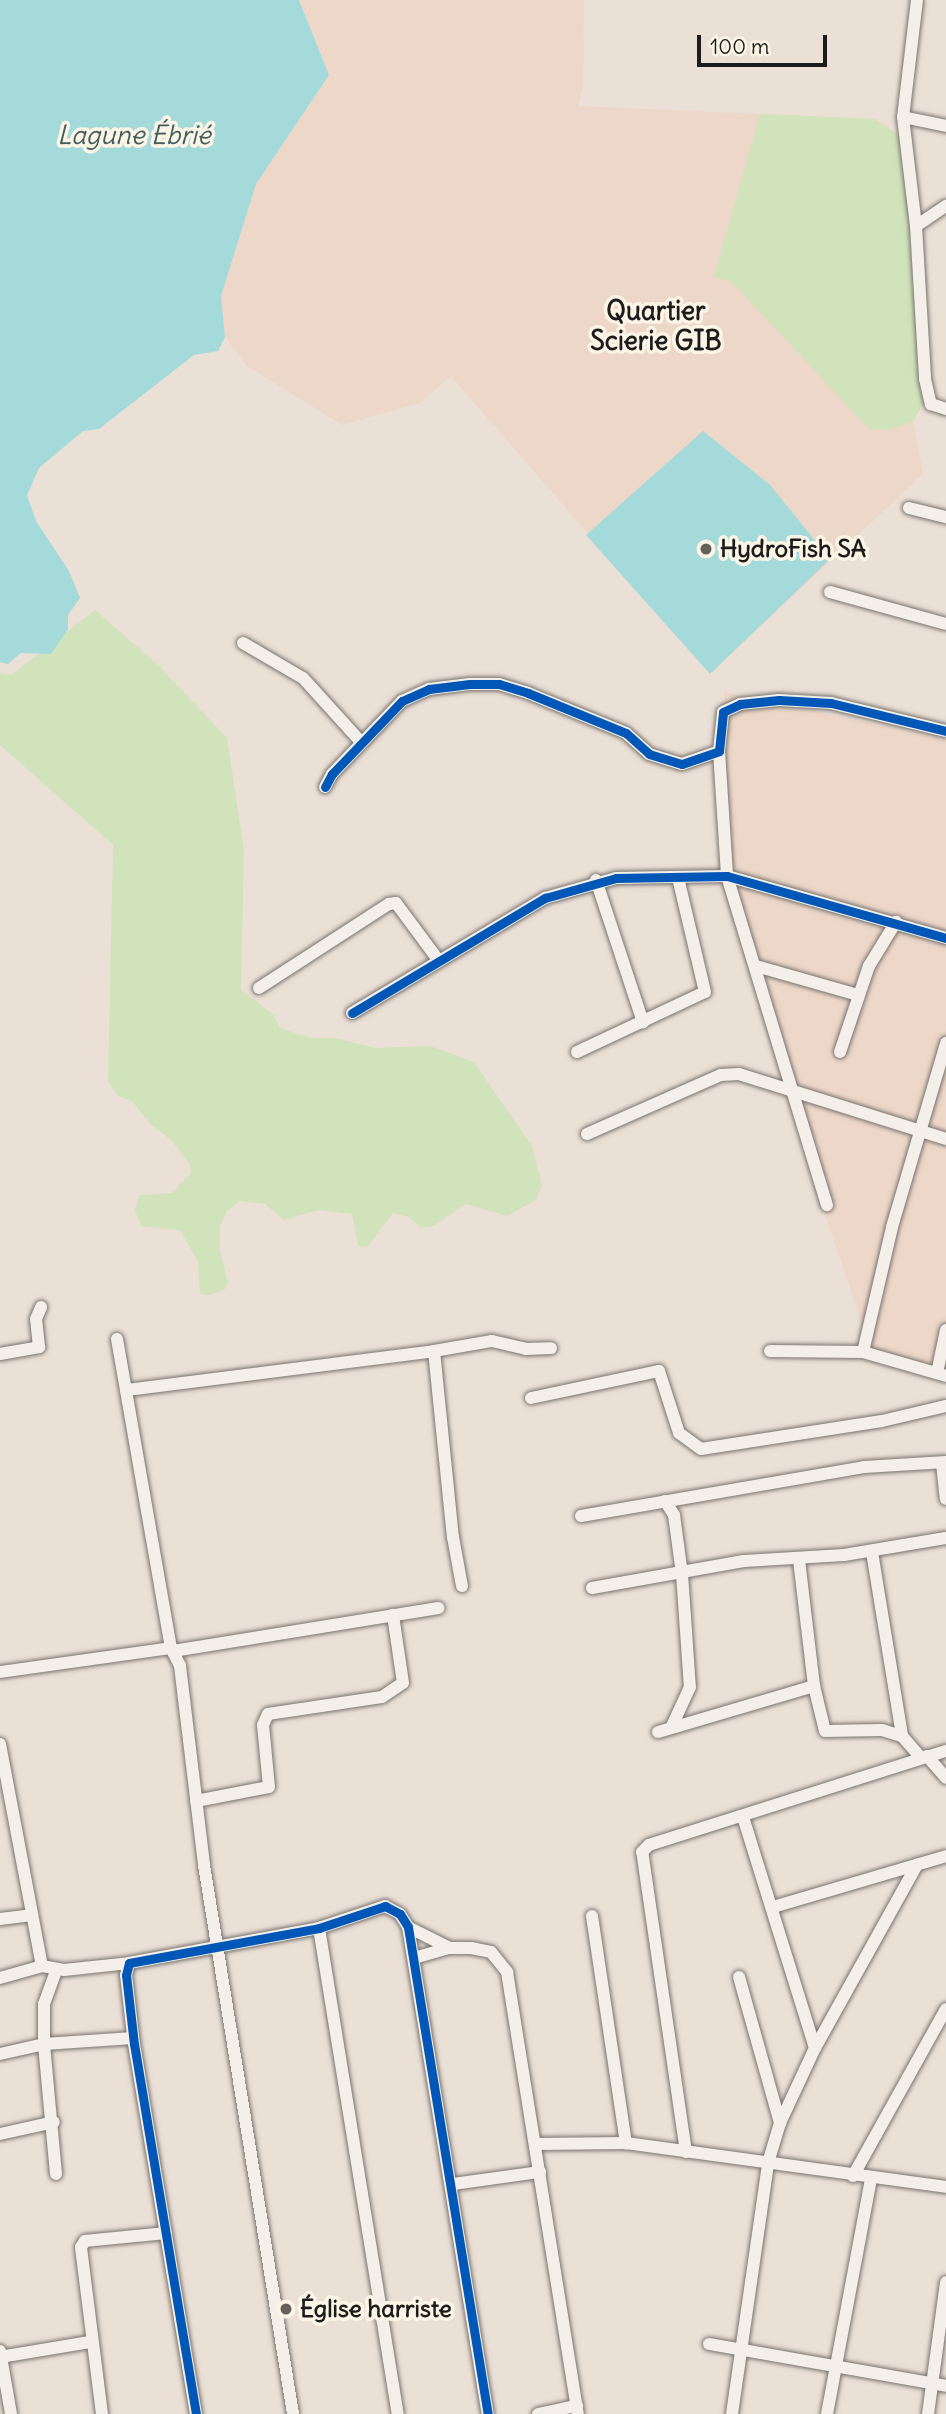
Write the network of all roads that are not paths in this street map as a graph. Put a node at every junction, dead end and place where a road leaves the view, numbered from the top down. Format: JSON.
{"nodes":[{"id":1,"x":917,"y":0,"type":"edge"},
{"id":2,"x":903,"y":117,"type":"junction"},
{"id":3,"x":946,"y":126,"type":"edge"},
{"id":4,"x":946,"y":206,"type":"edge"},
{"id":5,"x":916,"y":226,"type":"junction"},
{"id":6,"x":946,"y":392,"type":"edge"},
{"id":7,"x":933,"y":400,"type":"junction"},
{"id":8,"x":946,"y":409,"type":"edge"},
{"id":9,"x":909,"y":508,"type":"dead end"},
{"id":10,"x":946,"y":517,"type":"edge"},
{"id":11,"x":830,"y":592,"type":"dead end"},
{"id":12,"x":946,"y":624,"type":"edge"},
{"id":13,"x":243,"y":643,"type":"dead end"},
{"id":14,"x":946,"y":731,"type":"edge"},
{"id":15,"x":361,"y":743,"type":"junction"},
{"id":16,"x":719,"y":751,"type":"junction"},
{"id":17,"x":325,"y":787,"type":"dead end"},
{"id":18,"x":727,"y":876,"type":"junction"},
{"id":19,"x":678,"y":878,"type":"junction"},
{"id":20,"x":596,"y":880,"type":"junction"},
{"id":21,"x":896,"y":922,"type":"junction"},
{"id":22,"x":946,"y":938,"type":"edge"},
{"id":23,"x":439,"y":961,"type":"junction"},
{"id":24,"x":756,"y":966,"type":"junction"},
{"id":25,"x":259,"y":988,"type":"dead end"},
{"id":26,"x":858,"y":995,"type":"junction"},
{"id":27,"x":352,"y":1013,"type":"dead end"},
{"id":28,"x":643,"y":1022,"type":"junction"},
{"id":29,"x":946,"y":1043,"type":"edge"},
{"id":30,"x":577,"y":1052,"type":"dead end"},
{"id":31,"x":840,"y":1052,"type":"dead end"},
{"id":32,"x":789,"y":1089,"type":"junction"},
{"id":33,"x":923,"y":1132,"type":"junction"},
{"id":34,"x":587,"y":1134,"type":"dead end"},
{"id":35,"x":946,"y":1139,"type":"edge"},
{"id":36,"x":827,"y":1205,"type":"dead end"},
{"id":37,"x":41,"y":1307,"type":"dead end"},
{"id":38,"x":946,"y":1330,"type":"edge"},
{"id":39,"x":117,"y":1339,"type":"dead end"},
{"id":40,"x":551,"y":1348,"type":"dead end"},
{"id":41,"x":770,"y":1350,"type":"dead end"},
{"id":42,"x":434,"y":1351,"type":"junction"},
{"id":43,"x":863,"y":1352,"type":"junction"},
{"id":44,"x":0,"y":1354,"type":"edge"},
{"id":45,"x":942,"y":1375,"type":"edge"},
{"id":46,"x":127,"y":1390,"type":"junction"},
{"id":47,"x":531,"y":1398,"type":"dead end"},
{"id":48,"x":946,"y":1406,"type":"edge"},
{"id":49,"x":944,"y":1462,"type":"edge"},
{"id":50,"x":946,"y":1499,"type":"edge"},
{"id":51,"x":665,"y":1501,"type":"junction"},
{"id":52,"x":581,"y":1516,"type":"dead end"},
{"id":53,"x":946,"y":1538,"type":"edge"},
{"id":54,"x":872,"y":1552,"type":"junction"},
{"id":55,"x":799,"y":1560,"type":"junction"},
{"id":56,"x":682,"y":1574,"type":"junction"},
{"id":57,"x":462,"y":1586,"type":"dead end"},
{"id":58,"x":592,"y":1588,"type":"dead end"},
{"id":59,"x":439,"y":1608,"type":"dead end"},
{"id":60,"x":393,"y":1615,"type":"junction"},
{"id":61,"x":172,"y":1649,"type":"junction"},
{"id":62,"x":0,"y":1672,"type":"edge"},
{"id":63,"x":814,"y":1686,"type":"junction"},
{"id":64,"x":673,"y":1726,"type":"junction"},
{"id":65,"x":658,"y":1732,"type":"dead end"},
{"id":66,"x":902,"y":1736,"type":"junction"},
{"id":67,"x":0,"y":1744,"type":"edge"},
{"id":68,"x":946,"y":1751,"type":"edge"},
{"id":69,"x":924,"y":1757,"type":"junction"},
{"id":70,"x":946,"y":1778,"type":"edge"},
{"id":71,"x":196,"y":1801,"type":"junction"},
{"id":72,"x":744,"y":1817,"type":"junction"},
{"id":73,"x":946,"y":1856,"type":"edge"},
{"id":74,"x":916,"y":1865,"type":"junction"},
{"id":75,"x":773,"y":1907,"type":"junction"},
{"id":76,"x":32,"y":1915,"type":"junction"},
{"id":77,"x":592,"y":1916,"type":"dead end"},
{"id":78,"x":0,"y":1919,"type":"edge"},
{"id":79,"x":408,"y":1927,"type":"junction"},
{"id":80,"x":319,"y":1928,"type":"junction"},
{"id":81,"x":219,"y":1946,"type":"junction"},
{"id":82,"x":450,"y":1948,"type":"junction"},
{"id":83,"x":414,"y":1958,"type":"junction"},
{"id":84,"x":129,"y":1963,"type":"junction"},
{"id":85,"x":42,"y":1966,"type":"junction"},
{"id":86,"x":57,"y":1969,"type":"junction"},
{"id":87,"x":739,"y":1977,"type":"dead end"},
{"id":88,"x":0,"y":1978,"type":"edge"},
{"id":89,"x":946,"y":2009,"type":"edge"},
{"id":90,"x":133,"y":2038,"type":"junction"},
{"id":91,"x":44,"y":2044,"type":"junction"},
{"id":92,"x":815,"y":2048,"type":"junction"},
{"id":93,"x":0,"y":2054,"type":"edge"},
{"id":94,"x":54,"y":2122,"type":"junction"},
{"id":95,"x":780,"y":2123,"type":"junction"},
{"id":96,"x":0,"y":2134,"type":"edge"},
{"id":97,"x":626,"y":2143,"type":"junction"},
{"id":98,"x":536,"y":2144,"type":"junction"},
{"id":99,"x":687,"y":2152,"type":"junction"},
{"id":100,"x":768,"y":2164,"type":"junction"},
{"id":101,"x":540,"y":2172,"type":"junction"},
{"id":102,"x":56,"y":2174,"type":"dead end"},
{"id":103,"x":853,"y":2176,"type":"junction"},
{"id":104,"x":871,"y":2179,"type":"junction"},
{"id":105,"x":453,"y":2184,"type":"junction"},
{"id":106,"x":946,"y":2187,"type":"edge"},
{"id":107,"x":166,"y":2233,"type":"junction"},
{"id":108,"x":946,"y":2283,"type":"edge"},
{"id":109,"x":90,"y":2342,"type":"junction"},
{"id":110,"x":709,"y":2344,"type":"dead end"},
{"id":111,"x":740,"y":2350,"type":"junction"},
{"id":112,"x":0,"y":2351,"type":"edge"},
{"id":113,"x":0,"y":2357,"type":"edge"},
{"id":114,"x":835,"y":2365,"type":"junction"},
{"id":115,"x":939,"y":2385,"type":"edge"},
{"id":116,"x":577,"y":2410,"type":"edge"},
{"id":117,"x":11,"y":2414,"type":"edge"},
{"id":118,"x":102,"y":2414,"type":"edge"},
{"id":119,"x":196,"y":2414,"type":"edge"},
{"id":120,"x":293,"y":2414,"type":"edge"},
{"id":121,"x":398,"y":2414,"type":"edge"},
{"id":122,"x":488,"y":2414,"type":"edge"},
{"id":123,"x":538,"y":2414,"type":"edge"},
{"id":124,"x":732,"y":2414,"type":"edge"},
{"id":125,"x":827,"y":2414,"type":"edge"},
{"id":126,"x":928,"y":2414,"type":"edge"}],
"edges":[{"from":1,"to":2,"type":"street"},
{"from":2,"to":3,"type":"street"},
{"from":2,"to":5,"type":"street"},
{"from":4,"to":5,"type":"street"},
{"from":5,"to":7,"type":"street"},
{"from":6,"to":7,"type":"street"},
{"from":7,"to":8,"type":"street"},
{"from":9,"to":10,"type":"street"},
{"from":11,"to":12,"type":"street"},
{"from":13,"to":15,"type":"street"},
{"from":14,"to":16,"type":"street"},
{"from":15,"to":16,"type":"street"},
{"from":15,"to":17,"type":"street"},
{"from":16,"to":18,"type":"street"},
{"from":18,"to":19,"type":"street"},
{"from":18,"to":21,"type":"street"},
{"from":18,"to":24,"type":"street"},
{"from":19,"to":20,"type":"street"},
{"from":19,"to":28,"type":"street"},
{"from":20,"to":23,"type":"street"},
{"from":20,"to":28,"type":"street"},
{"from":21,"to":22,"type":"street"},
{"from":21,"to":26,"type":"street"},
{"from":23,"to":25,"type":"street"},
{"from":23,"to":27,"type":"street"},
{"from":24,"to":26,"type":"street"},
{"from":24,"to":32,"type":"street"},
{"from":26,"to":31,"type":"street"},
{"from":28,"to":30,"type":"street"},
{"from":29,"to":33,"type":"street"},
{"from":32,"to":33,"type":"street"},
{"from":32,"to":34,"type":"street"},
{"from":32,"to":36,"type":"street"},
{"from":33,"to":35,"type":"street"},
{"from":33,"to":43,"type":"street"},
{"from":37,"to":44,"type":"street"},
{"from":38,"to":45,"type":"street"},
{"from":39,"to":46,"type":"street"},
{"from":40,"to":42,"type":"street"},
{"from":41,"to":43,"type":"street"},
{"from":42,"to":46,"type":"street"},
{"from":42,"to":57,"type":"street"},
{"from":43,"to":45,"type":"street"},
{"from":46,"to":61,"type":"street"},
{"from":47,"to":48,"type":"street"},
{"from":49,"to":50,"type":"street"},
{"from":49,"to":51,"type":"street"},
{"from":51,"to":52,"type":"street"},
{"from":51,"to":56,"type":"street"},
{"from":53,"to":54,"type":"street"},
{"from":54,"to":55,"type":"street"},
{"from":54,"to":66,"type":"street"},
{"from":55,"to":56,"type":"street"},
{"from":55,"to":63,"type":"street"},
{"from":56,"to":58,"type":"street"},
{"from":56,"to":64,"type":"street"},
{"from":59,"to":60,"type":"street"},
{"from":60,"to":61,"type":"street"},
{"from":60,"to":71,"type":"street"},
{"from":61,"to":62,"type":"street"},
{"from":61,"to":71,"type":"street"},
{"from":63,"to":64,"type":"street"},
{"from":63,"to":66,"type":"street"},
{"from":64,"to":65,"type":"street"},
{"from":66,"to":69,"type":"street"},
{"from":67,"to":76,"type":"street"},
{"from":68,"to":69,"type":"street"},
{"from":69,"to":70,"type":"street"},
{"from":69,"to":72,"type":"street"},
{"from":71,"to":81,"type":"street"},
{"from":72,"to":75,"type":"street"},
{"from":72,"to":99,"type":"street"},
{"from":73,"to":74,"type":"street"},
{"from":74,"to":75,"type":"street"},
{"from":74,"to":92,"type":"street"},
{"from":75,"to":92,"type":"street"},
{"from":76,"to":78,"type":"street"},
{"from":76,"to":85,"type":"street"},
{"from":77,"to":97,"type":"street"},
{"from":79,"to":80,"type":"street"},
{"from":79,"to":82,"type":"street"},
{"from":79,"to":83,"type":"street"},
{"from":80,"to":81,"type":"street"},
{"from":80,"to":121,"type":"street"},
{"from":81,"to":84,"type":"street"},
{"from":81,"to":120,"type":"street"},
{"from":82,"to":83,"type":"street"},
{"from":82,"to":98,"type":"street"},
{"from":83,"to":105,"type":"street"},
{"from":84,"to":86,"type":"street"},
{"from":84,"to":90,"type":"street"},
{"from":85,"to":86,"type":"street"},
{"from":85,"to":88,"type":"street"},
{"from":86,"to":91,"type":"street"},
{"from":87,"to":95,"type":"street"},
{"from":89,"to":103,"type":"street"},
{"from":90,"to":91,"type":"street"},
{"from":90,"to":107,"type":"street"},
{"from":91,"to":93,"type":"street"},
{"from":91,"to":94,"type":"street"},
{"from":92,"to":95,"type":"street"},
{"from":94,"to":96,"type":"street"},
{"from":94,"to":102,"type":"street"},
{"from":95,"to":100,"type":"street"},
{"from":97,"to":98,"type":"street"},
{"from":97,"to":99,"type":"street"},
{"from":98,"to":101,"type":"street"},
{"from":99,"to":100,"type":"street"},
{"from":100,"to":103,"type":"street"},
{"from":100,"to":111,"type":"street"},
{"from":101,"to":105,"type":"street"},
{"from":101,"to":116,"type":"street"},
{"from":103,"to":104,"type":"street"},
{"from":104,"to":106,"type":"street"},
{"from":104,"to":114,"type":"street"},
{"from":105,"to":122,"type":"street"},
{"from":107,"to":109,"type":"street"},
{"from":107,"to":119,"type":"street"},
{"from":108,"to":115,"type":"street"},
{"from":109,"to":113,"type":"street"},
{"from":109,"to":118,"type":"street"},
{"from":110,"to":111,"type":"street"},
{"from":111,"to":114,"type":"street"},
{"from":111,"to":124,"type":"street"},
{"from":112,"to":113,"type":"street"},
{"from":113,"to":117,"type":"street"},
{"from":114,"to":115,"type":"street"},
{"from":114,"to":125,"type":"street"},
{"from":115,"to":126,"type":"street"},
{"from":116,"to":123,"type":"street"}]}
